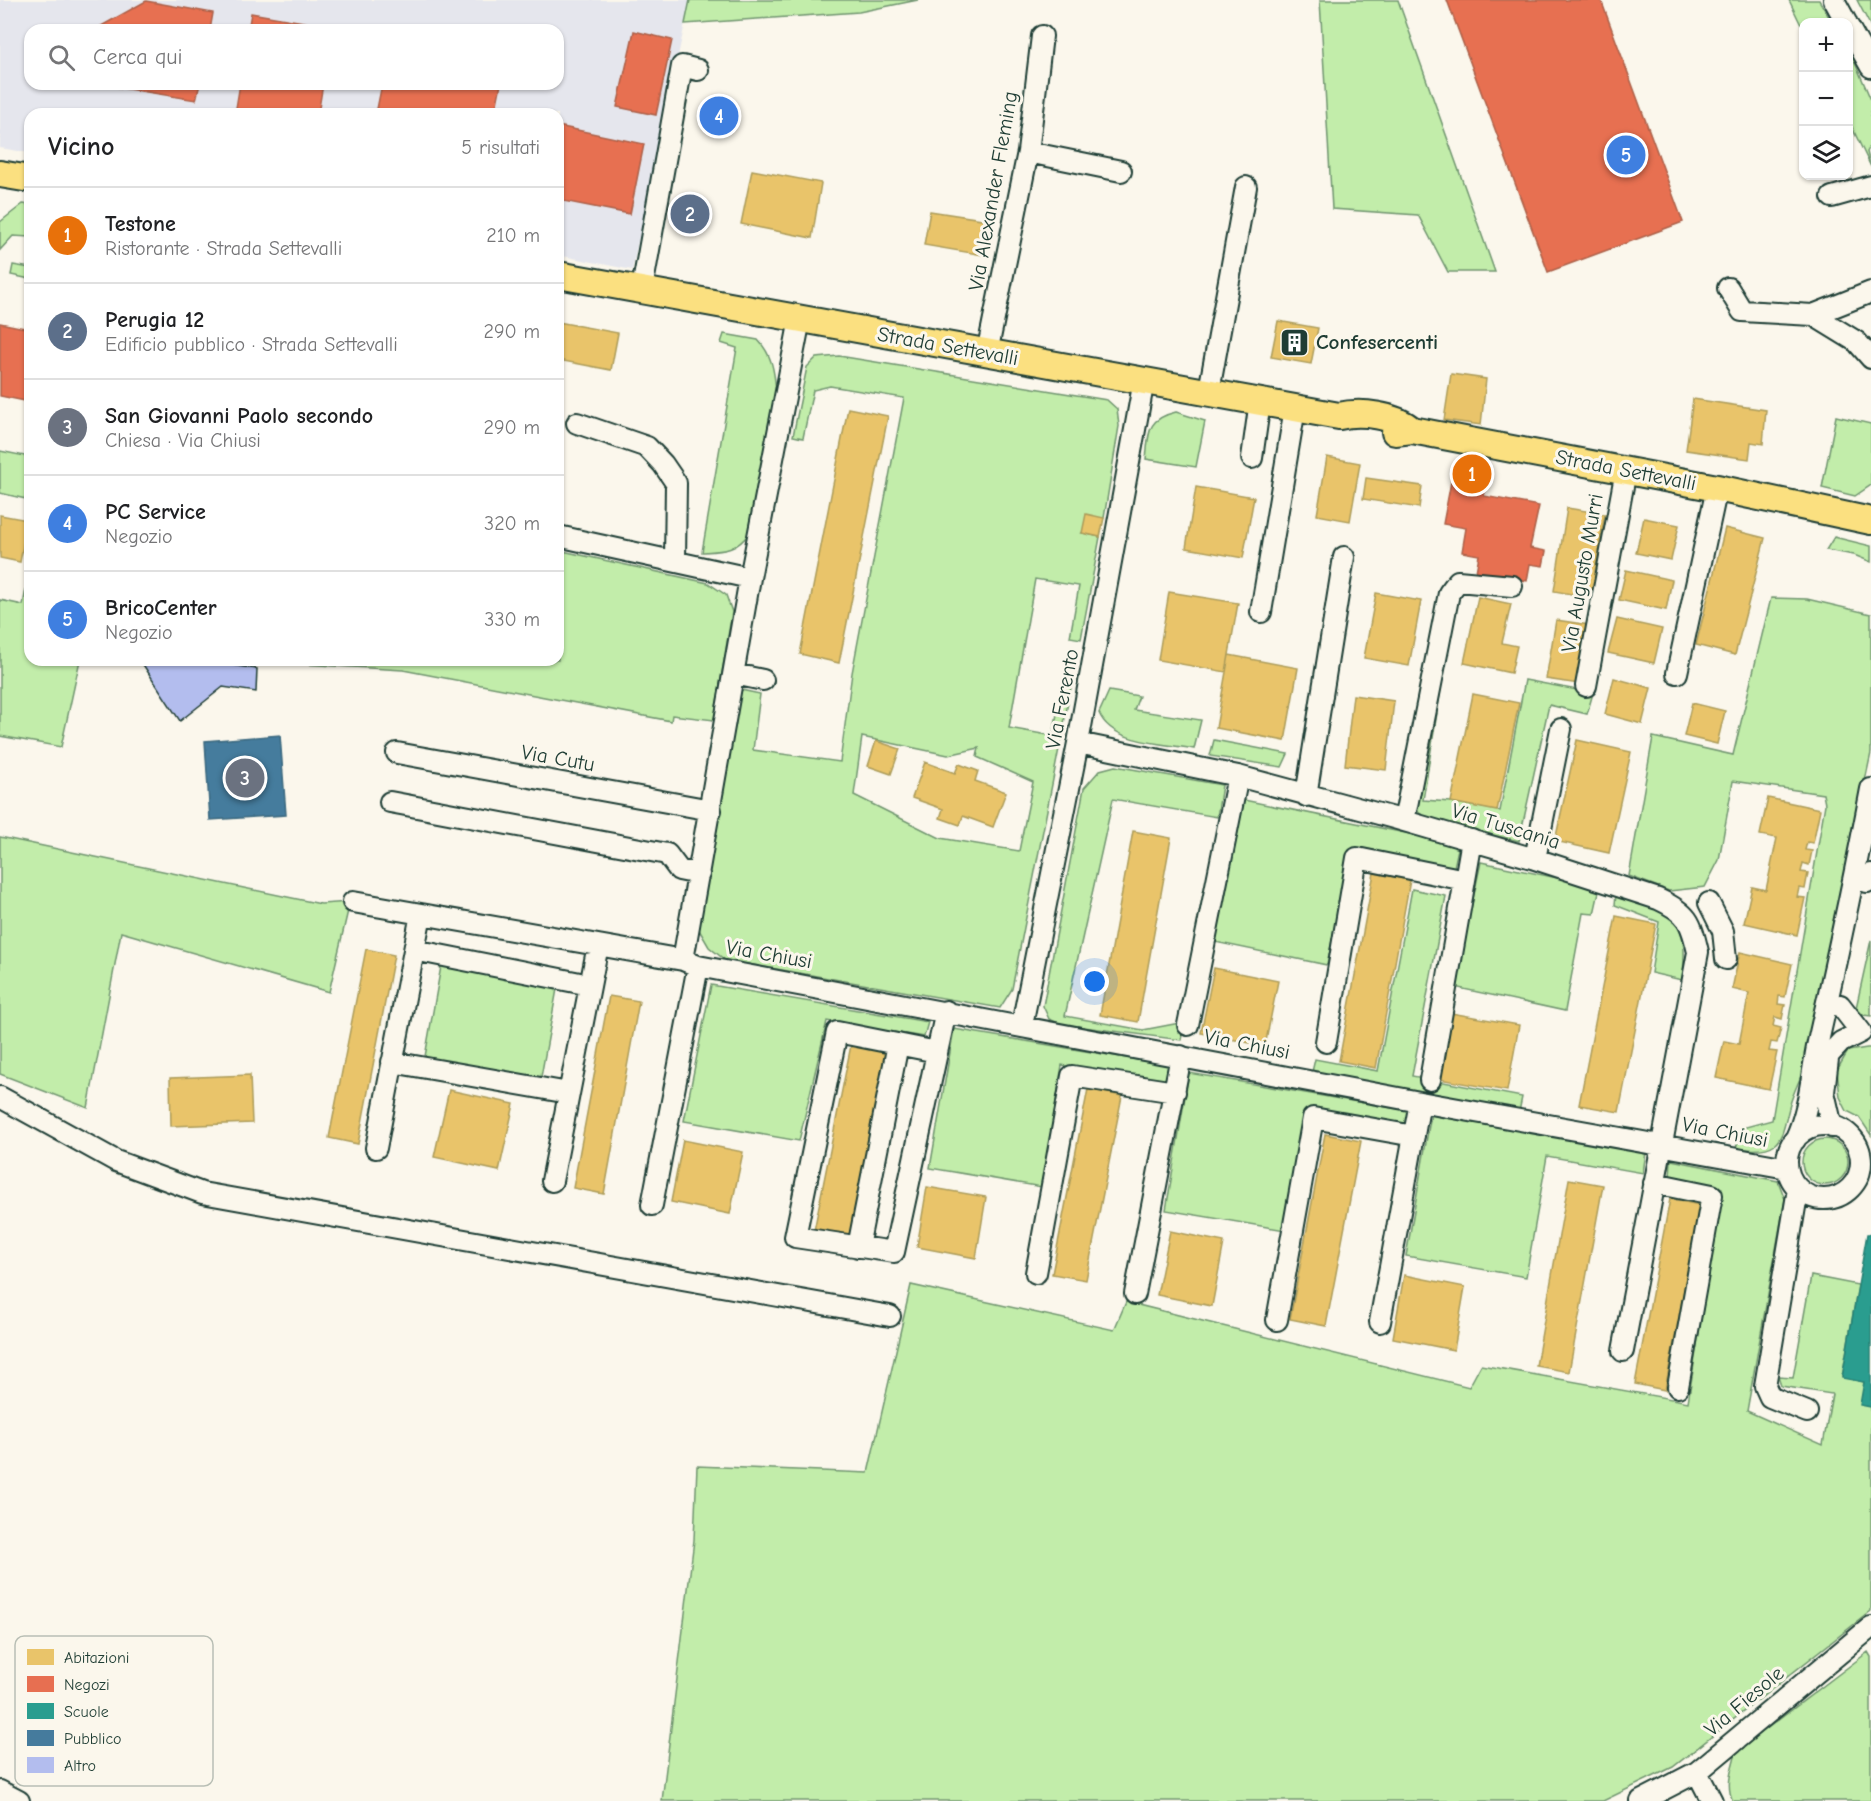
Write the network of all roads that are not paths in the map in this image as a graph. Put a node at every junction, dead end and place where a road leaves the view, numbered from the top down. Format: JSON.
{"nodes":[{"id":1,"x":1834,"y":0,"type":"edge"},
{"id":2,"x":1844,"y":18,"type":"edge"},
{"id":3,"x":1853,"y":35,"type":"edge"},
{"id":4,"x":1042,"y":36,"type":"dead end"},
{"id":5,"x":1871,"y":67,"type":"edge"},
{"id":6,"x":698,"y":69,"type":"dead end"},
{"id":7,"x":1028,"y":152,"type":"junction"},
{"id":8,"x":1121,"y":171,"type":"dead end"},
{"id":9,"x":1866,"y":184,"type":"edge"},
{"id":10,"x":1246,"y":187,"type":"dead end"},
{"id":11,"x":1832,"y":197,"type":"dead end"},
{"id":12,"x":564,"y":276,"type":"edge"},
{"id":13,"x":1728,"y":288,"type":"dead end"},
{"id":14,"x":642,"y":289,"type":"junction"},
{"id":15,"x":1871,"y":292,"type":"edge"},
{"id":16,"x":1813,"y":315,"type":"junction"},
{"id":17,"x":800,"y":319,"type":"junction"},
{"id":18,"x":987,"y":353,"type":"junction"},
{"id":19,"x":1871,"y":358,"type":"edge"},
{"id":20,"x":1144,"y":380,"type":"junction"},
{"id":21,"x":1209,"y":391,"type":"junction"},
{"id":22,"x":1260,"y":401,"type":"junction"},
{"id":23,"x":1295,"y":408,"type":"junction"},
{"id":24,"x":577,"y":423,"type":"dead end"},
{"id":25,"x":1252,"y":458,"type":"dead end"},
{"id":26,"x":1626,"y":470,"type":"junction"},
{"id":27,"x":1717,"y":488,"type":"junction"},
{"id":28,"x":1871,"y":511,"type":"edge"},
{"id":29,"x":1839,"y":514,"type":"junction"},
{"id":30,"x":1871,"y":521,"type":"edge"},
{"id":31,"x":1871,"y":534,"type":"edge"},
{"id":32,"x":564,"y":537,"type":"edge"},
{"id":33,"x":1344,"y":557,"type":"dead end"},
{"id":34,"x":675,"y":561,"type":"junction"},
{"id":35,"x":750,"y":578,"type":"junction"},
{"id":36,"x":1512,"y":586,"type":"dead end"},
{"id":37,"x":1261,"y":612,"type":"dead end"},
{"id":38,"x":1677,"y":673,"type":"dead end"},
{"id":39,"x":734,"y":674,"type":"junction"},
{"id":40,"x":763,"y":680,"type":"dead end"},
{"id":41,"x":1442,"y":682,"type":"dead end"},
{"id":42,"x":1586,"y":686,"type":"dead end"},
{"id":43,"x":1561,"y":729,"type":"dead end"},
{"id":44,"x":1420,"y":740,"type":"junction"},
{"id":45,"x":1078,"y":743,"type":"junction"},
{"id":46,"x":397,"y":753,"type":"dead end"},
{"id":47,"x":1238,"y":776,"type":"junction"},
{"id":48,"x":1871,"y":789,"type":"edge"},
{"id":49,"x":1306,"y":796,"type":"junction"},
{"id":50,"x":390,"y":802,"type":"dead end"},
{"id":51,"x":711,"y":810,"type":"junction"},
{"id":52,"x":1404,"y":821,"type":"junction"},
{"id":53,"x":1472,"y":840,"type":"junction"},
{"id":54,"x":1535,"y":859,"type":"junction"},
{"id":55,"x":1871,"y":862,"type":"edge"},
{"id":56,"x":699,"y":874,"type":"junction"},
{"id":57,"x":1869,"y":878,"type":"edge"},
{"id":58,"x":1465,"y":880,"type":"junction"},
{"id":59,"x":353,"y":902,"type":"dead end"},
{"id":60,"x":421,"y":914,"type":"junction"},
{"id":61,"x":1687,"y":916,"type":"junction"},
{"id":62,"x":598,"y":945,"type":"junction"},
{"id":63,"x":414,"y":950,"type":"junction"},
{"id":64,"x":1726,"y":958,"type":"dead end"},
{"id":65,"x":690,"y":963,"type":"junction"},
{"id":66,"x":590,"y":985,"type":"junction"},
{"id":67,"x":1840,"y":1005,"type":"junction"},
{"id":68,"x":946,"y":1011,"type":"junction"},
{"id":69,"x":1022,"y":1025,"type":"junction"},
{"id":70,"x":1188,"y":1025,"type":"dead end"},
{"id":71,"x":1866,"y":1032,"type":"edge"},
{"id":72,"x":1326,"y":1042,"type":"dead end"},
{"id":73,"x":898,"y":1044,"type":"junction"},
{"id":74,"x":937,"y":1052,"type":"junction"},
{"id":75,"x":1180,"y":1056,"type":"junction"},
{"id":76,"x":1828,"y":1056,"type":"junction"},
{"id":77,"x":392,"y":1062,"type":"junction"},
{"id":78,"x":1430,"y":1080,"type":"dead end"},
{"id":79,"x":1175,"y":1092,"type":"junction"},
{"id":80,"x":569,"y":1093,"type":"junction"},
{"id":81,"x":0,"y":1097,"type":"edge"},
{"id":82,"x":1420,"y":1102,"type":"junction"},
{"id":83,"x":1832,"y":1126,"type":"junction"},
{"id":84,"x":1414,"y":1136,"type":"junction"},
{"id":85,"x":1795,"y":1140,"type":"junction"},
{"id":86,"x":1662,"y":1144,"type":"junction"},
{"id":87,"x":376,"y":1148,"type":"dead end"},
{"id":88,"x":1787,"y":1168,"type":"junction"},
{"id":89,"x":552,"y":1181,"type":"dead end"},
{"id":90,"x":1654,"y":1183,"type":"junction"},
{"id":91,"x":1863,"y":1183,"type":"edge"},
{"id":92,"x":1798,"y":1189,"type":"junction"},
{"id":93,"x":652,"y":1205,"type":"dead end"},
{"id":94,"x":858,"y":1246,"type":"junction"},
{"id":95,"x":1036,"y":1273,"type":"dead end"},
{"id":96,"x":1135,"y":1294,"type":"dead end"},
{"id":97,"x":890,"y":1316,"type":"dead end"},
{"id":98,"x":1278,"y":1320,"type":"dead end"},
{"id":99,"x":1380,"y":1322,"type":"dead end"},
{"id":100,"x":1623,"y":1351,"type":"dead end"},
{"id":101,"x":1678,"y":1387,"type":"dead end"},
{"id":102,"x":1807,"y":1412,"type":"dead end"},
{"id":103,"x":1871,"y":1627,"type":"edge"},
{"id":104,"x":1697,"y":1772,"type":"junction"},
{"id":105,"x":0,"y":1791,"type":"edge"},
{"id":106,"x":19,"y":1801,"type":"edge"},
{"id":107,"x":1641,"y":1801,"type":"edge"},
{"id":108,"x":1712,"y":1801,"type":"edge"}],
"edges":[{"from":1,"to":2,"type":"street"},
{"from":3,"to":5,"type":"street"},
{"from":4,"to":7,"type":"street","name":"Via Alexander Fleming"},
{"from":6,"to":14,"type":"street"},
{"from":7,"to":8,"type":"street"},
{"from":7,"to":18,"type":"street","name":"Via Alexander Fleming"},
{"from":9,"to":11,"type":"street"},
{"from":10,"to":21,"type":"street"},
{"from":12,"to":14,"type":"main road","name":"Strada Settevalli"},
{"from":13,"to":16,"type":"street"},
{"from":14,"to":17,"type":"main road","name":"Strada Settevalli"},
{"from":15,"to":16,"type":"street"},
{"from":16,"to":19,"type":"street"},
{"from":17,"to":18,"type":"main road","name":"Strada Settevalli"},
{"from":17,"to":35,"type":"street"},
{"from":18,"to":20,"type":"main road","name":"Strada Settevalli"},
{"from":20,"to":21,"type":"main road","name":"Strada Settevalli"},
{"from":20,"to":45,"type":"street","name":"Via Ferento"},
{"from":21,"to":22,"type":"main road","name":"Strada Settevalli"},
{"from":22,"to":23,"type":"main road","name":"Strada Settevalli"},
{"from":22,"to":25,"type":"street"},
{"from":23,"to":26,"type":"main road","name":"Strada Settevalli"},
{"from":23,"to":37,"type":"street"},
{"from":24,"to":34,"type":"street"},
{"from":26,"to":27,"type":"main road","name":"Strada Settevalli"},
{"from":26,"to":42,"type":"street","name":"Via Augusto Murri"},
{"from":27,"to":29,"type":"main road","name":"Strada Settevalli"},
{"from":27,"to":38,"type":"street"},
{"from":28,"to":29,"type":"main road"},
{"from":29,"to":30,"type":"main road","name":"Strada Settevalli"},
{"from":29,"to":31,"type":"street","name":"Strada Settevalli"},
{"from":32,"to":34,"type":"street"},
{"from":33,"to":49,"type":"street"},
{"from":34,"to":35,"type":"street"},
{"from":35,"to":39,"type":"street"},
{"from":36,"to":44,"type":"street"},
{"from":39,"to":40,"type":"street"},
{"from":39,"to":51,"type":"street"},
{"from":41,"to":44,"type":"street"},
{"from":43,"to":54,"type":"street"},
{"from":44,"to":52,"type":"street"},
{"from":45,"to":47,"type":"street","name":"Via Tuscania"},
{"from":45,"to":69,"type":"street","name":"Via Ferento"},
{"from":46,"to":51,"type":"street","name":"Via Cutu"},
{"from":47,"to":49,"type":"street","name":"Via Tuscania"},
{"from":47,"to":70,"type":"street"},
{"from":48,"to":85,"type":"street"},
{"from":49,"to":52,"type":"street","name":"Via Tuscania"},
{"from":50,"to":56,"type":"street"},
{"from":51,"to":56,"type":"street"},
{"from":52,"to":53,"type":"street","name":"Via Tuscania"},
{"from":53,"to":54,"type":"street","name":"Via Tuscania"},
{"from":53,"to":58,"type":"street"},
{"from":54,"to":61,"type":"street","name":"Via Tuscania"},
{"from":55,"to":57,"type":"street"},
{"from":56,"to":65,"type":"street"},
{"from":57,"to":67,"type":"street"},
{"from":58,"to":72,"type":"street"},
{"from":58,"to":78,"type":"street"},
{"from":59,"to":60,"type":"street","name":"Via Chiusi"},
{"from":60,"to":62,"type":"street","name":"Via Chiusi"},
{"from":60,"to":63,"type":"street"},
{"from":61,"to":64,"type":"street"},
{"from":61,"to":86,"type":"street"},
{"from":62,"to":65,"type":"street","name":"Via Chiusi"},
{"from":62,"to":66,"type":"street"},
{"from":63,"to":66,"type":"street"},
{"from":63,"to":77,"type":"street"},
{"from":65,"to":68,"type":"street","name":"Via Chiusi"},
{"from":65,"to":93,"type":"street","name":"Via Chiusi"},
{"from":66,"to":80,"type":"street"},
{"from":67,"to":71,"type":"street"},
{"from":67,"to":76,"type":"street"},
{"from":68,"to":69,"type":"street","name":"Via Chiusi"},
{"from":68,"to":74,"type":"street"},
{"from":69,"to":75,"type":"street","name":"Via Chiusi"},
{"from":71,"to":76,"type":"street"},
{"from":73,"to":74,"type":"street"},
{"from":73,"to":94,"type":"street"},
{"from":73,"to":94,"type":"street"},
{"from":74,"to":94,"type":"street"},
{"from":75,"to":79,"type":"street"},
{"from":75,"to":82,"type":"street","name":"Via Chiusi"},
{"from":76,"to":83,"type":"street"},
{"from":77,"to":80,"type":"street"},
{"from":77,"to":87,"type":"street"},
{"from":79,"to":95,"type":"street"},
{"from":79,"to":96,"type":"street"},
{"from":80,"to":89,"type":"street"},
{"from":81,"to":97,"type":"street"},
{"from":82,"to":84,"type":"street"},
{"from":82,"to":86,"type":"street","name":"Via Chiusi"},
{"from":83,"to":85,"type":"street"},
{"from":83,"to":91,"type":"street"},
{"from":84,"to":98,"type":"street"},
{"from":84,"to":99,"type":"street"},
{"from":85,"to":88,"type":"street"},
{"from":86,"to":88,"type":"street","name":"Via Chiusi"},
{"from":86,"to":90,"type":"street"},
{"from":88,"to":92,"type":"street"},
{"from":90,"to":100,"type":"street"},
{"from":90,"to":101,"type":"street"},
{"from":91,"to":92,"type":"street"},
{"from":92,"to":102,"type":"street"},
{"from":103,"to":104,"type":"street","name":"Via Fiesole"},
{"from":104,"to":107,"type":"street","name":"Via Fiesole"},
{"from":104,"to":108,"type":"street"},
{"from":105,"to":106,"type":"street"}]}
